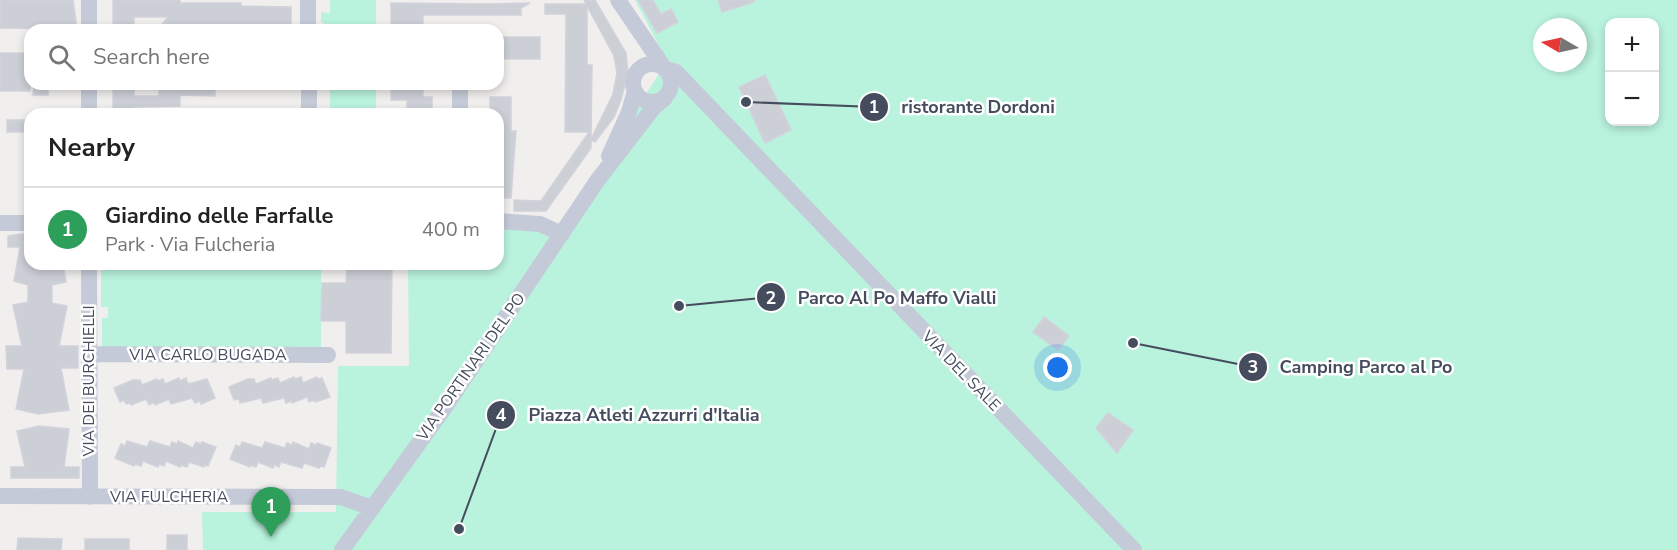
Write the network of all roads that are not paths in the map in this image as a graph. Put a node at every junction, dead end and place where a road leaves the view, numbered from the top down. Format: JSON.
{"nodes":[{"id":1,"x":89,"y":0,"type":"edge"},
{"id":2,"x":308,"y":0,"type":"edge"},
{"id":3,"x":618,"y":0,"type":"edge"},
{"id":4,"x":629,"y":18,"type":"junction"},
{"id":5,"x":89,"y":24,"type":"edge"},
{"id":6,"x":308,"y":24,"type":"edge"},
{"id":7,"x":637,"y":71,"type":"junction"},
{"id":8,"x":667,"y":82,"type":"junction"},
{"id":9,"x":89,"y":90,"type":"edge"},
{"id":10,"x":309,"y":90,"type":"edge"},
{"id":11,"x":460,"y":90,"type":"edge"},
{"id":12,"x":635,"y":91,"type":"junction"},
{"id":13,"x":89,"y":108,"type":"edge"},
{"id":14,"x":309,"y":108,"type":"edge"},
{"id":15,"x":460,"y":108,"type":"edge"},
{"id":16,"x":597,"y":181,"type":"junction"},
{"id":17,"x":504,"y":220,"type":"edge"},
{"id":18,"x":0,"y":223,"type":"edge"},
{"id":19,"x":24,"y":223,"type":"edge"},
{"id":20,"x":562,"y":234,"type":"junction"},
{"id":21,"x":89,"y":270,"type":"edge"},
{"id":22,"x":89,"y":354,"type":"junction"},
{"id":23,"x":328,"y":355,"type":"dead end"},
{"id":24,"x":0,"y":496,"type":"edge"},
{"id":25,"x":90,"y":497,"type":"junction"},
{"id":26,"x":372,"y":508,"type":"junction"},
{"id":27,"x":342,"y":550,"type":"edge"},
{"id":28,"x":1134,"y":550,"type":"edge"}],
"edges":[{"from":1,"to":5,"type":"street"},
{"from":2,"to":6,"type":"street"},
{"from":3,"to":4,"type":"street"},
{"from":4,"to":7,"type":"street"},
{"from":4,"to":8,"type":"street"},
{"from":7,"to":8,"type":"street"},
{"from":7,"to":12,"type":"street"},
{"from":8,"to":12,"type":"street"},
{"from":8,"to":16,"type":"street","name":"VIA PORTINARI DEL PO"},
{"from":8,"to":28,"type":"street","name":"VIA DEL SALE"},
{"from":9,"to":13,"type":"street"},
{"from":10,"to":14,"type":"street"},
{"from":11,"to":15,"type":"street"},
{"from":12,"to":16,"type":"street","name":"VIA PORTINARI DEL PO"},
{"from":16,"to":20,"type":"street","name":"VIA PORTINARI DEL PO"},
{"from":17,"to":20,"type":"street"},
{"from":18,"to":19,"type":"street"},
{"from":20,"to":26,"type":"street","name":"VIA PORTINARI DEL PO"},
{"from":21,"to":22,"type":"street","name":"VIA DEI BURCHIELLI"},
{"from":22,"to":23,"type":"street","name":"VIA CARLO BUGADA"},
{"from":22,"to":25,"type":"street","name":"VIA DEI BURCHIELLI"},
{"from":24,"to":25,"type":"street","name":"VIA FULCHERIA"},
{"from":25,"to":26,"type":"street","name":"VIA FULCHERIA"},
{"from":26,"to":27,"type":"street","name":"VIA PORTINARI DEL PO"}]}
